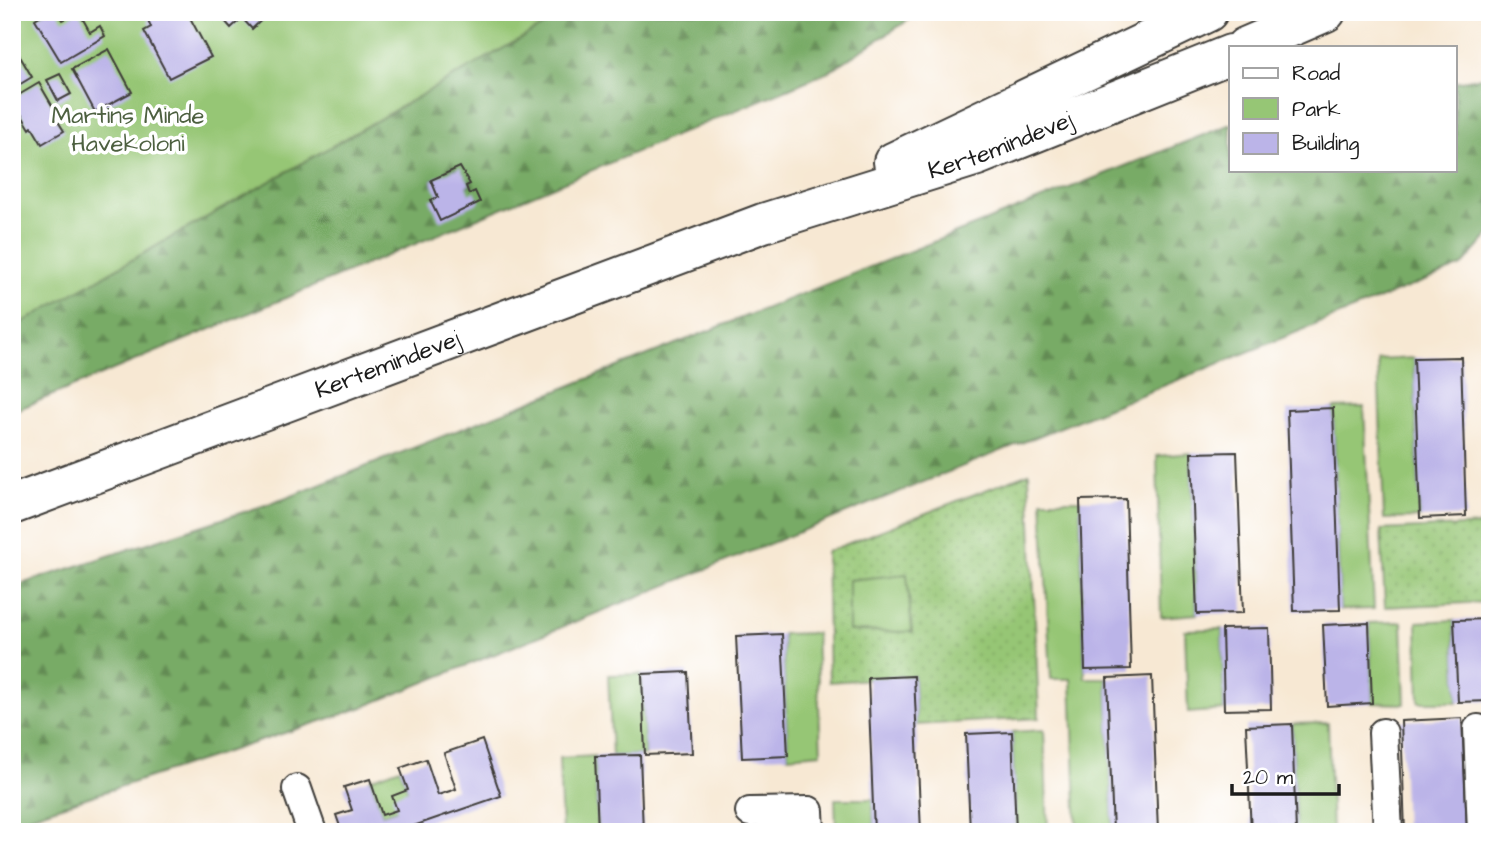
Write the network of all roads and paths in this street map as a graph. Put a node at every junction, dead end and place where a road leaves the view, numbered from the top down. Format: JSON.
{"nodes":[{"id":1,"x":1208,"y":12,"type":"edge"},
{"id":2,"x":1326,"y":12,"type":"edge"},
{"id":3,"x":1247,"y":46,"type":"edge"},
{"id":4,"x":1229,"y":55,"type":"edge"},
{"id":5,"x":763,"y":223,"type":"junction"},
{"id":6,"x":12,"y":505,"type":"edge"},
{"id":7,"x":1478,"y":729,"type":"dead end"},
{"id":8,"x":1383,"y":733,"type":"dead end"},
{"id":9,"x":296,"y":789,"type":"dead end"},
{"id":10,"x":750,"y":812,"type":"dead end"},
{"id":11,"x":312,"y":832,"type":"edge"},
{"id":12,"x":810,"y":832,"type":"edge"},
{"id":13,"x":1388,"y":832,"type":"edge"},
{"id":14,"x":1482,"y":832,"type":"edge"}],
"edges":[{"from":1,"to":5,"type":"main road","name":"Kertemindevej"},
{"from":2,"to":3,"type":"main road"},
{"from":4,"to":5,"type":"main road","name":"Kertemindevej"},
{"from":5,"to":6,"type":"main road","name":"Kertemindevej"},
{"from":7,"to":14,"type":"street"},
{"from":8,"to":13,"type":"street"},
{"from":9,"to":11,"type":"street"},
{"from":10,"to":12,"type":"street"}]}
